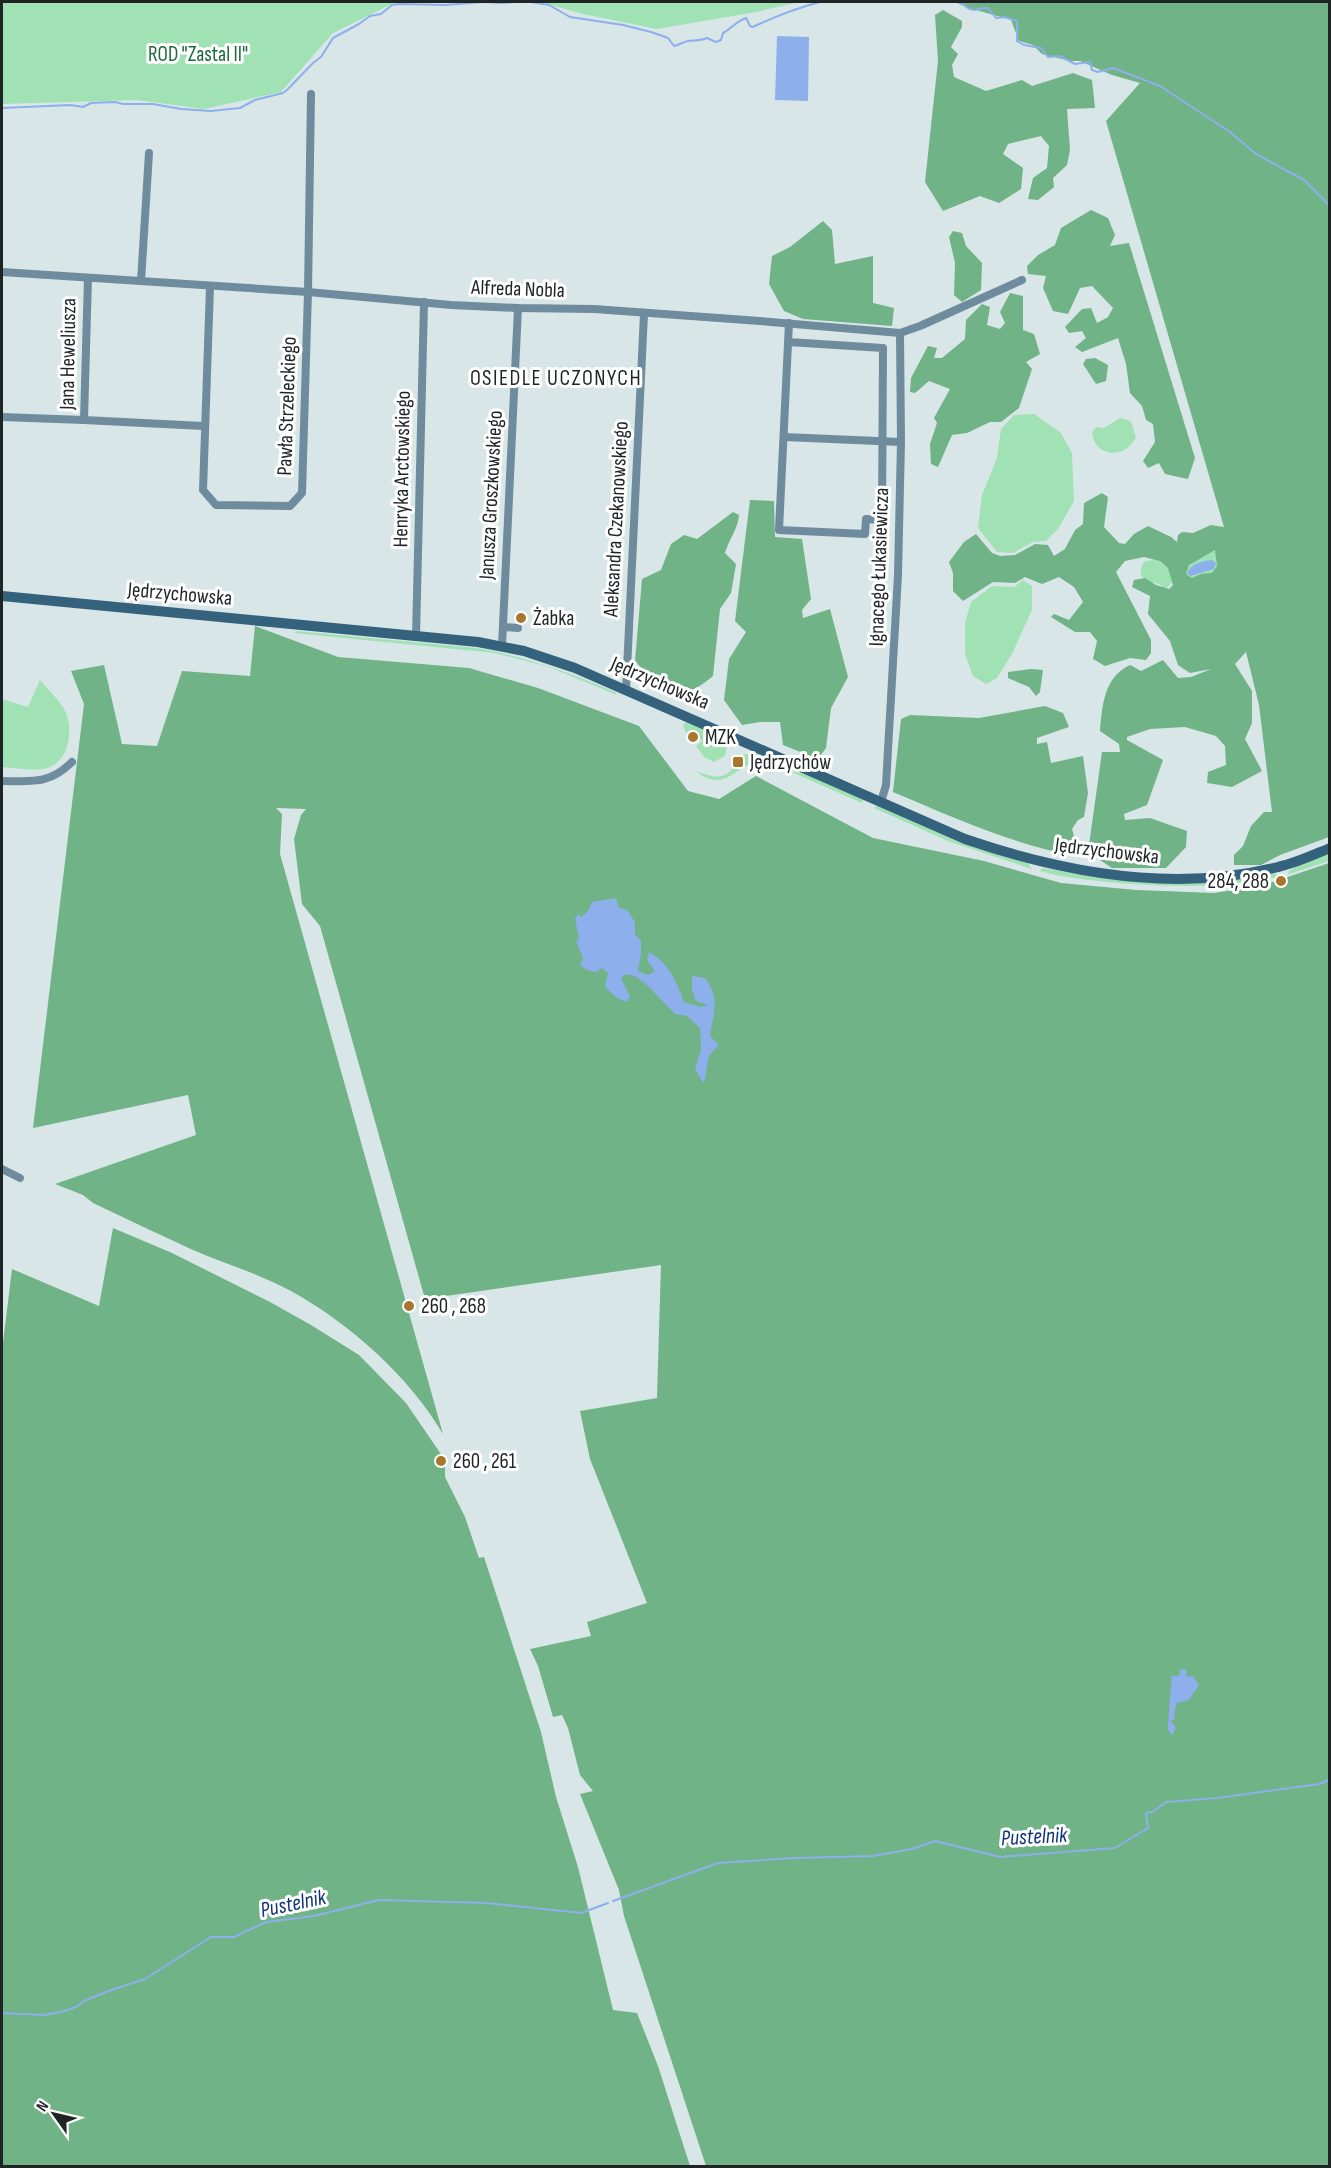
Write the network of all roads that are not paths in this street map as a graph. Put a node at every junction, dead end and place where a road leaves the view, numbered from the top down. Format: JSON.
{"nodes":[{"id":1,"x":311,"y":94,"type":"dead end"},
{"id":2,"x":149,"y":153,"type":"dead end"},
{"id":3,"x":2,"y":272,"type":"edge"},
{"id":4,"x":87,"y":278,"type":"junction"},
{"id":5,"x":1022,"y":280,"type":"dead end"},
{"id":6,"x":141,"y":281,"type":"junction"},
{"id":7,"x":210,"y":286,"type":"junction"},
{"id":8,"x":309,"y":292,"type":"junction"},
{"id":9,"x":424,"y":302,"type":"junction"},
{"id":10,"x":518,"y":308,"type":"junction"},
{"id":11,"x":644,"y":314,"type":"junction"},
{"id":12,"x":789,"y":323,"type":"junction"},
{"id":13,"x":900,"y":333,"type":"junction"},
{"id":14,"x":788,"y":342,"type":"junction"},
{"id":15,"x":2,"y":417,"type":"edge"},
{"id":16,"x":84,"y":420,"type":"junction"},
{"id":17,"x":203,"y":426,"type":"junction"},
{"id":18,"x":784,"y":436,"type":"junction"},
{"id":19,"x":884,"y":442,"type":"junction"},
{"id":20,"x":901,"y":442,"type":"junction"},
{"id":21,"x":2,"y":596,"type":"edge"},
{"id":22,"x":503,"y":627,"type":"junction"},
{"id":23,"x":518,"y":628,"type":"dead end"},
{"id":24,"x":416,"y":636,"type":"junction"},
{"id":25,"x":502,"y":646,"type":"junction"},
{"id":26,"x":626,"y":690,"type":"junction"},
{"id":27,"x":72,"y":762,"type":"dead end"},
{"id":28,"x":2,"y":781,"type":"edge"},
{"id":29,"x":881,"y":802,"type":"junction"},
{"id":30,"x":1329,"y":848,"type":"edge"},
{"id":31,"x":2,"y":1168,"type":"edge"},
{"id":32,"x":20,"y":1178,"type":"dead end"}],
"edges":[{"from":1,"to":8,"type":"street","name":"Pawła Strzeleckiego"},
{"from":2,"to":6,"type":"street"},
{"from":3,"to":4,"type":"street","name":"Alfreda Nobla"},
{"from":4,"to":6,"type":"street","name":"Alfreda Nobla"},
{"from":4,"to":16,"type":"street","name":"Jana Heweliusza"},
{"from":5,"to":13,"type":"street","name":"Alfreda Nobla"},
{"from":6,"to":7,"type":"street","name":"Alfreda Nobla"},
{"from":7,"to":8,"type":"street","name":"Alfreda Nobla"},
{"from":7,"to":17,"type":"street","name":"Pawła Strzeleckiego"},
{"from":8,"to":9,"type":"street","name":"Alfreda Nobla"},
{"from":8,"to":17,"type":"street","name":"Pawła Strzeleckiego"},
{"from":9,"to":10,"type":"street","name":"Alfreda Nobla"},
{"from":9,"to":24,"type":"street","name":"Henryka Arctowskiego"},
{"from":10,"to":11,"type":"street","name":"Alfreda Nobla"},
{"from":10,"to":22,"type":"street","name":"Janusza Groszkowskiego"},
{"from":11,"to":12,"type":"street","name":"Alfreda Nobla"},
{"from":11,"to":26,"type":"street","name":"Aleksandra Czekanowskiego"},
{"from":12,"to":13,"type":"street","name":"Alfreda Nobla"},
{"from":12,"to":14,"type":"street"},
{"from":13,"to":20,"type":"street","name":"Ignacego Łukasiewicza"},
{"from":14,"to":18,"type":"street"},
{"from":14,"to":19,"type":"street"},
{"from":15,"to":16,"type":"street"},
{"from":16,"to":17,"type":"street","name":"Jana Heweliusza"},
{"from":18,"to":19,"type":"street"},
{"from":18,"to":19,"type":"street"},
{"from":19,"to":20,"type":"street"},
{"from":20,"to":29,"type":"street","name":"Ignacego Łukasiewicza"},
{"from":21,"to":24,"type":"main road","name":"Jędrzychowska"},
{"from":22,"to":23,"type":"street"},
{"from":22,"to":25,"type":"street","name":"Janusza Groszkowskiego"},
{"from":24,"to":25,"type":"main road","name":"Jędrzychowska"},
{"from":25,"to":26,"type":"main road","name":"Jędrzychowska"},
{"from":26,"to":29,"type":"main road","name":"Jędrzychowska"},
{"from":27,"to":28,"type":"street"},
{"from":29,"to":30,"type":"main road","name":"Jędrzychowska"},
{"from":31,"to":32,"type":"street"}]}
